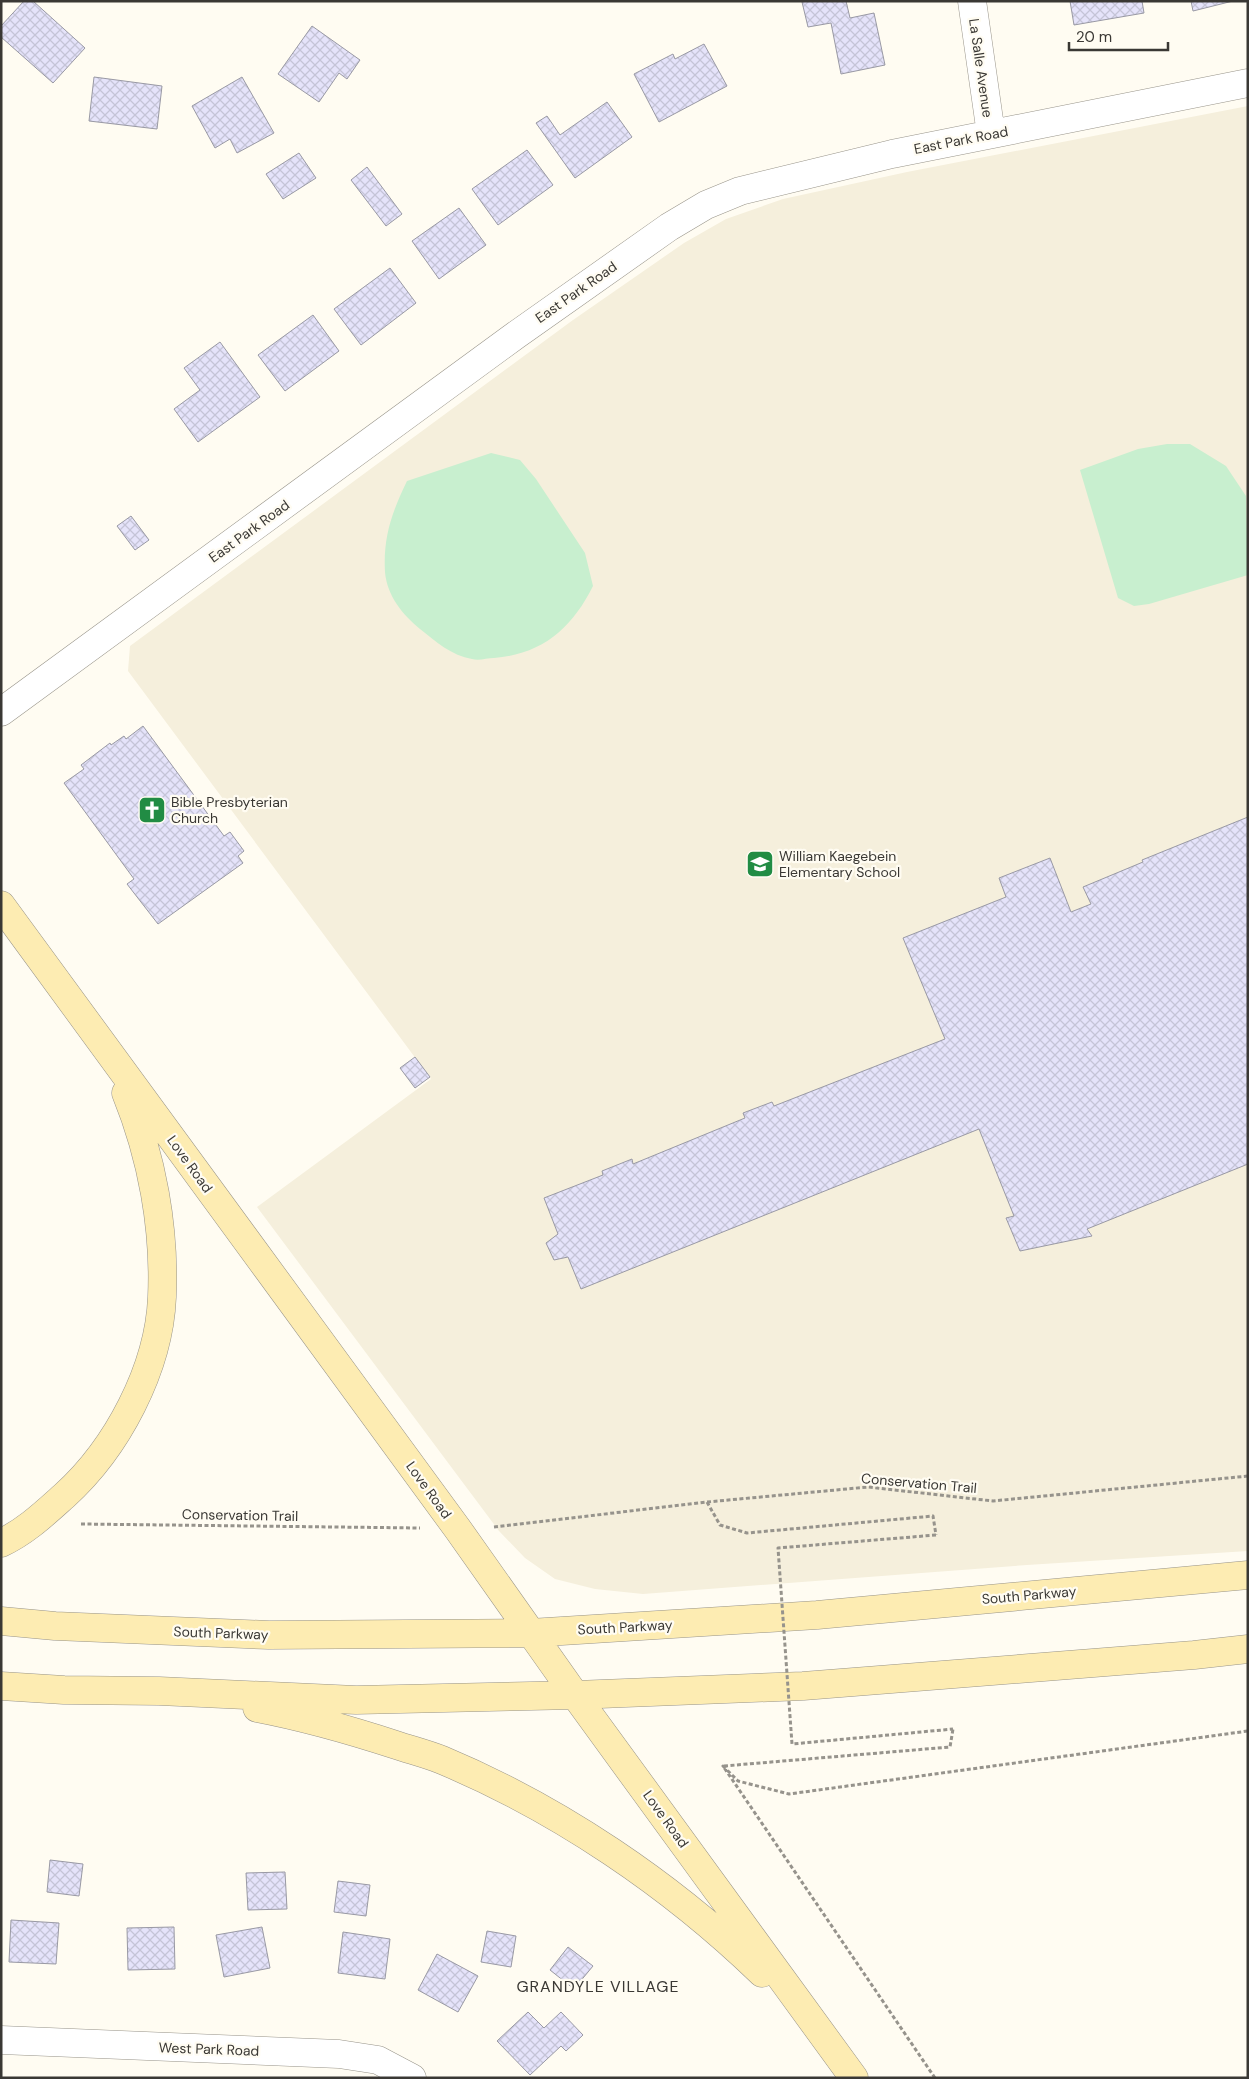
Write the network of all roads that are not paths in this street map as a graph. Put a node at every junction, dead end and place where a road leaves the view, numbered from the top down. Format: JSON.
{"nodes":[{"id":1,"x":972,"y":1,"type":"edge"},
{"id":2,"x":1248,"y":83,"type":"edge"},
{"id":3,"x":991,"y":134,"type":"junction"},
{"id":4,"x":1,"y":712,"type":"edge"},
{"id":5,"x":1,"y":905,"type":"edge"},
{"id":6,"x":112,"y":1057,"type":"junction"},
{"id":7,"x":1,"y":1543,"type":"edge"},
{"id":8,"x":1248,"y":1575,"type":"edge"},
{"id":9,"x":1,"y":1621,"type":"edge"},
{"id":10,"x":530,"y":1633,"type":"junction"},
{"id":11,"x":1248,"y":1649,"type":"edge"},
{"id":12,"x":1,"y":1686,"type":"edge"},
{"id":13,"x":159,"y":1690,"type":"junction"},
{"id":14,"x":575,"y":1695,"type":"junction"},
{"id":15,"x":814,"y":2024,"type":"junction"},
{"id":16,"x":1,"y":2040,"type":"edge"},
{"id":17,"x":412,"y":2078,"type":"edge"},
{"id":18,"x":854,"y":2078,"type":"edge"}],
"edges":[{"from":1,"to":3,"type":"street","name":"La Salle Avenue"},
{"from":2,"to":3,"type":"street","name":"East Park Road"},
{"from":3,"to":4,"type":"street","name":"East Park Road"},
{"from":5,"to":6,"type":"main road","name":"Love Road"},
{"from":6,"to":7,"type":"main road"},
{"from":6,"to":10,"type":"main road","name":"Love Road"},
{"from":8,"to":10,"type":"main road","name":"South Parkway"},
{"from":9,"to":10,"type":"main road","name":"South Parkway"},
{"from":10,"to":14,"type":"main road","name":"Love Road"},
{"from":11,"to":14,"type":"main road"},
{"from":12,"to":13,"type":"main road"},
{"from":13,"to":14,"type":"main road"},
{"from":13,"to":15,"type":"main road"},
{"from":14,"to":15,"type":"main road","name":"Love Road"},
{"from":15,"to":18,"type":"main road","name":"Love Road"},
{"from":16,"to":17,"type":"street","name":"West Park Road"}]}
